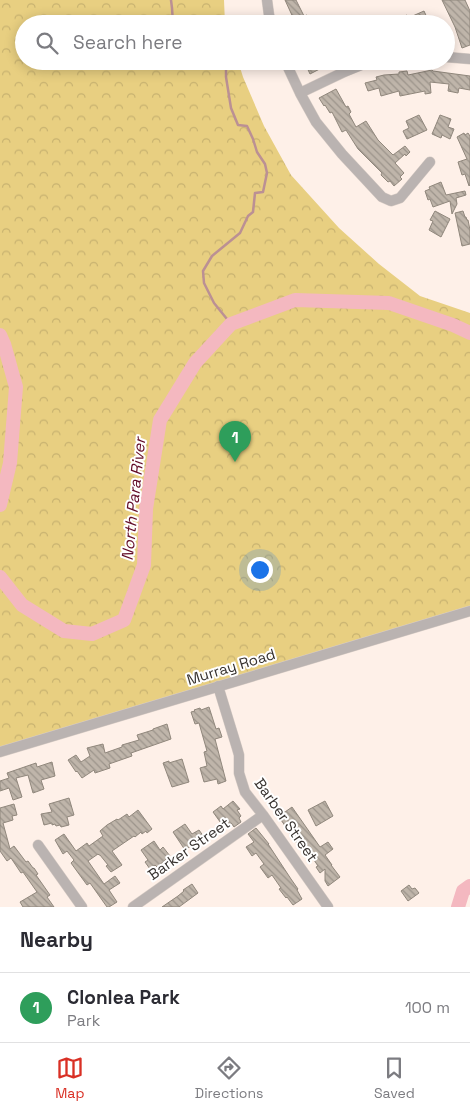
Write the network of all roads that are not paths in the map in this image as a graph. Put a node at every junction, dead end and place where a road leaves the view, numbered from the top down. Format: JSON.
{"nodes":[{"id":1,"x":267,"y":0,"type":"edge"},
{"id":2,"x":269,"y":15,"type":"edge"},
{"id":3,"x":455,"y":57,"type":"edge"},
{"id":4,"x":470,"y":59,"type":"edge"},
{"id":5,"x":289,"y":70,"type":"edge"},
{"id":6,"x":349,"y":70,"type":"edge"},
{"id":7,"x":300,"y":93,"type":"junction"},
{"id":8,"x":430,"y":162,"type":"dead end"},
{"id":9,"x":470,"y":611,"type":"edge"},
{"id":10,"x":218,"y":686,"type":"junction"},
{"id":11,"x":0,"y":752,"type":"edge"},
{"id":12,"x":263,"y":815,"type":"junction"},
{"id":13,"x":38,"y":845,"type":"dead end"},
{"id":14,"x":82,"y":907,"type":"edge"},
{"id":15,"x":133,"y":907,"type":"edge"},
{"id":16,"x":328,"y":907,"type":"edge"}],
"edges":[{"from":1,"to":2,"type":"street"},
{"from":3,"to":4,"type":"street"},
{"from":5,"to":7,"type":"street"},
{"from":6,"to":7,"type":"street"},
{"from":7,"to":8,"type":"street"},
{"from":9,"to":10,"type":"street","name":"Murray Road"},
{"from":10,"to":11,"type":"street","name":"Murray Road"},
{"from":10,"to":12,"type":"street","name":"Barber Street"},
{"from":12,"to":15,"type":"street","name":"Barker Street"},
{"from":12,"to":16,"type":"street","name":"Barber Street"},
{"from":13,"to":14,"type":"street"}]}
